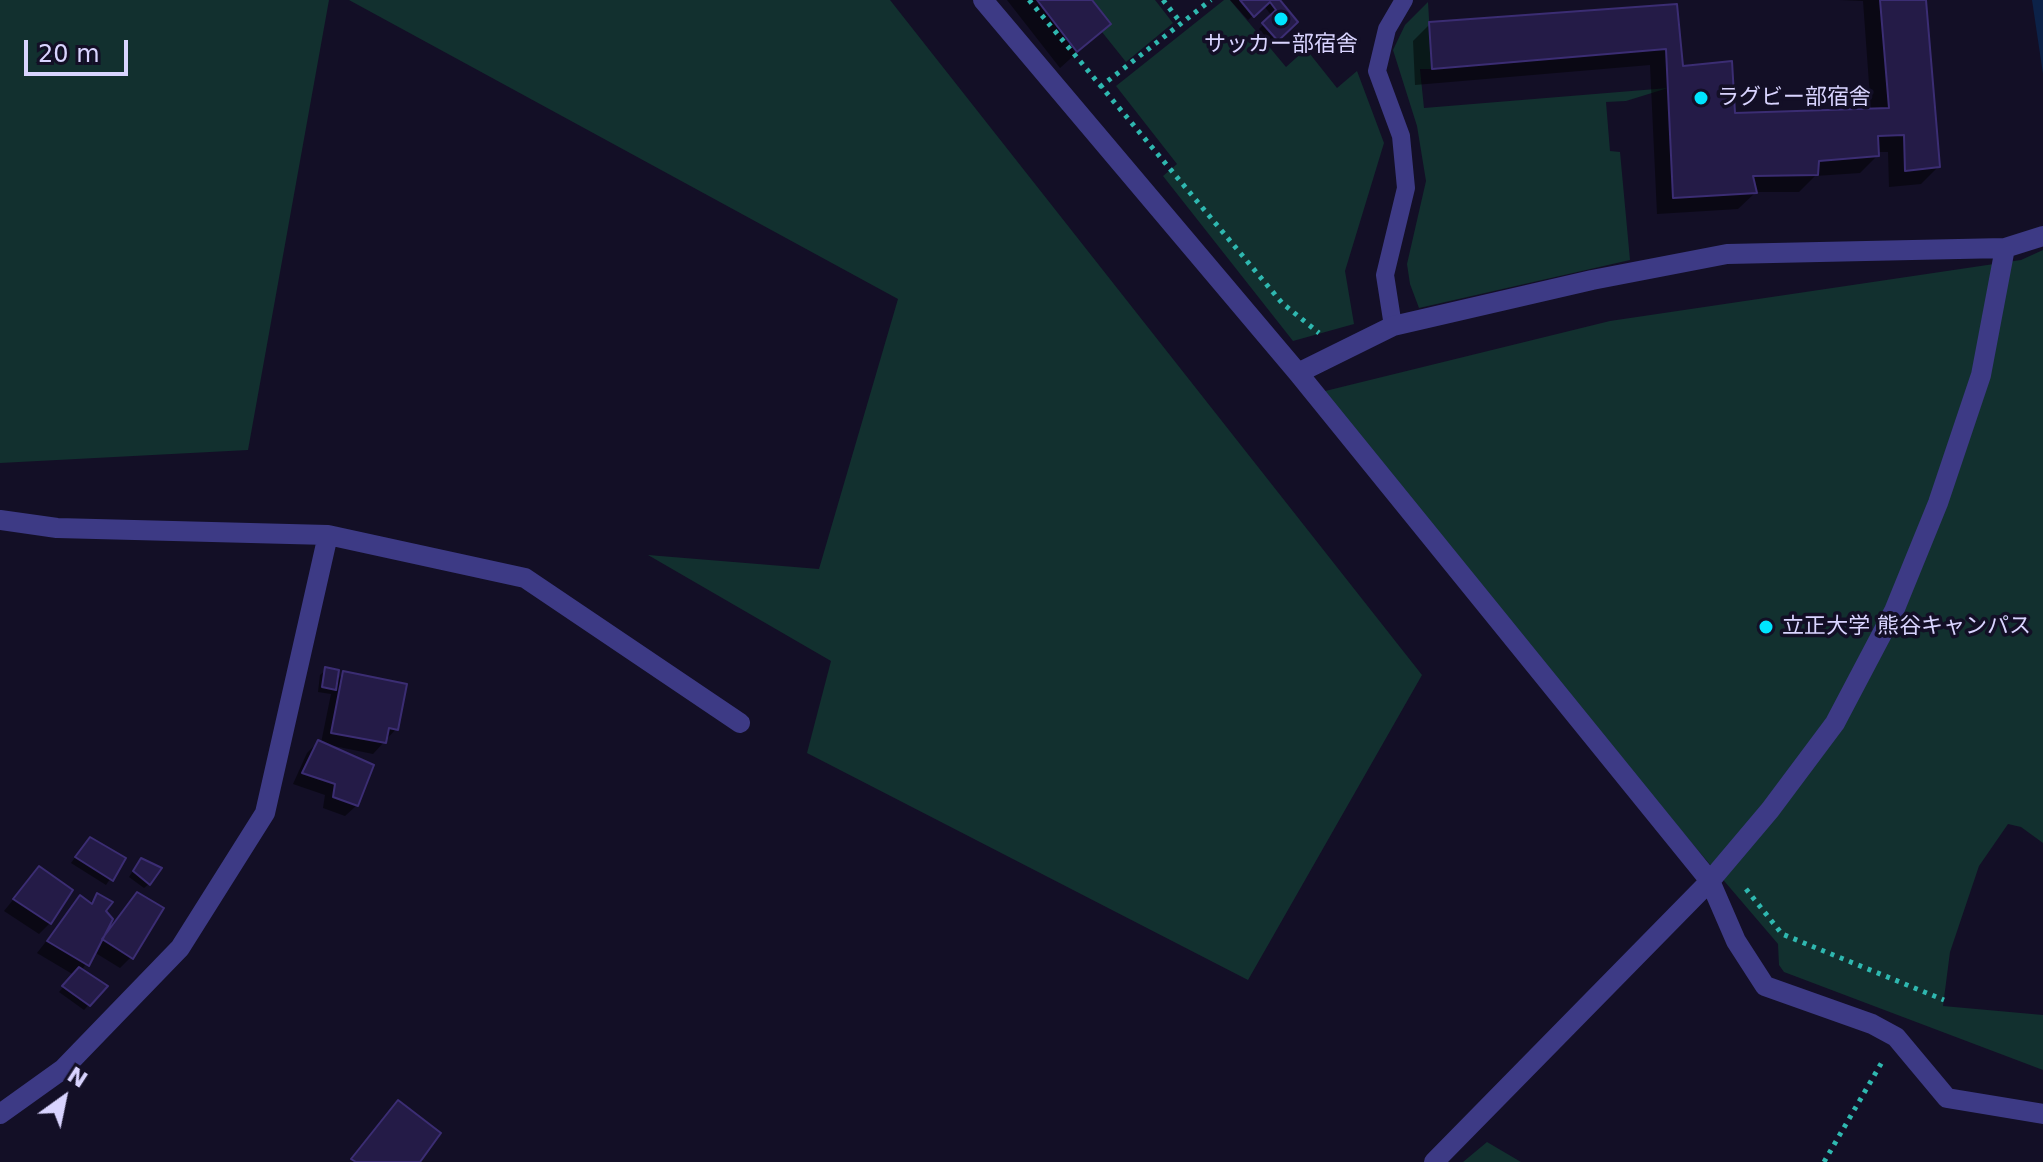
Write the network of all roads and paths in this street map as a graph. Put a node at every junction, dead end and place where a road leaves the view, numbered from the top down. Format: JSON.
{"nodes":[{"id":1,"x":983,"y":0,"type":"edge"},
{"id":2,"x":1029,"y":0,"type":"edge"},
{"id":3,"x":1163,"y":0,"type":"edge"},
{"id":4,"x":1211,"y":0,"type":"edge"},
{"id":5,"x":1404,"y":0,"type":"edge"},
{"id":6,"x":1181,"y":23,"type":"junction"},
{"id":7,"x":1100,"y":87,"type":"junction"},
{"id":8,"x":2043,"y":236,"type":"edge"},
{"id":9,"x":2005,"y":248,"type":"junction"},
{"id":10,"x":1393,"y":326,"type":"junction"},
{"id":11,"x":1342,"y":351,"type":"junction"},
{"id":12,"x":1298,"y":373,"type":"junction"},
{"id":13,"x":0,"y":520,"type":"edge"},
{"id":14,"x":328,"y":535,"type":"junction"},
{"id":15,"x":740,"y":723,"type":"dead end"},
{"id":16,"x":1725,"y":864,"type":"junction"},
{"id":17,"x":1710,"y":881,"type":"junction"},
{"id":18,"x":1944,"y":1000,"type":"dead end"},
{"id":19,"x":1896,"y":1037,"type":"junction"},
{"id":20,"x":0,"y":1114,"type":"edge"},
{"id":21,"x":2043,"y":1114,"type":"edge"},
{"id":22,"x":1434,"y":1162,"type":"edge"},
{"id":23,"x":1824,"y":1162,"type":"edge"}],
"edges":[{"from":1,"to":12,"type":"street"},
{"from":2,"to":7,"type":"path"},
{"from":3,"to":6,"type":"path"},
{"from":4,"to":6,"type":"path"},
{"from":5,"to":10,"type":"lane"},
{"from":6,"to":7,"type":"path"},
{"from":7,"to":11,"type":"path"},
{"from":8,"to":9,"type":"street"},
{"from":9,"to":10,"type":"street"},
{"from":9,"to":16,"type":"street"},
{"from":10,"to":11,"type":"street"},
{"from":11,"to":12,"type":"street"},
{"from":12,"to":17,"type":"street"},
{"from":13,"to":14,"type":"street"},
{"from":14,"to":15,"type":"street"},
{"from":14,"to":20,"type":"street"},
{"from":16,"to":17,"type":"street"},
{"from":16,"to":18,"type":"path"},
{"from":17,"to":19,"type":"street"},
{"from":17,"to":22,"type":"street"},
{"from":19,"to":21,"type":"street"},
{"from":19,"to":23,"type":"path"}]}
